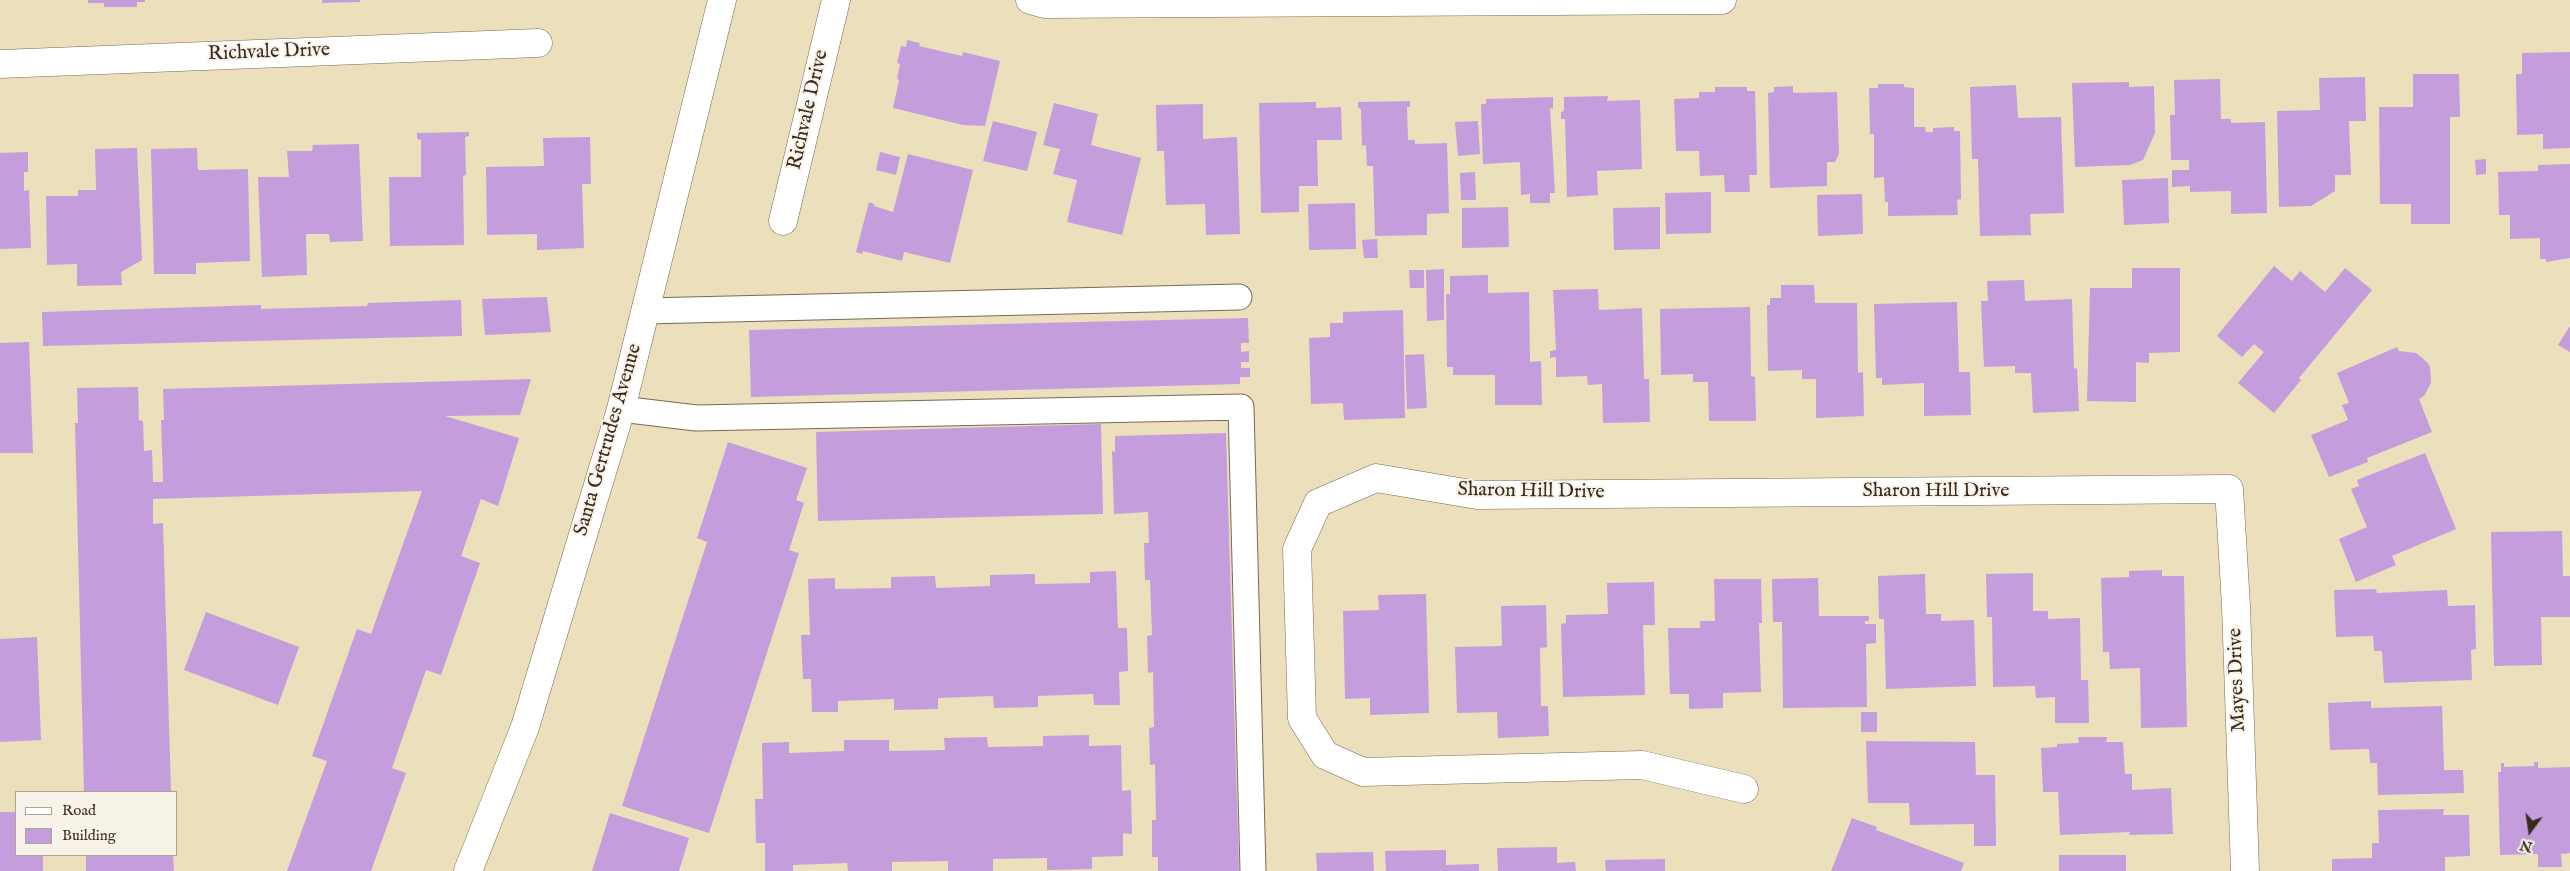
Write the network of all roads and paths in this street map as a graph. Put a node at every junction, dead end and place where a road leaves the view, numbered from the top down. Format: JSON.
{"nodes":[{"id":1,"x":722,"y":0,"type":"edge"},
{"id":2,"x":836,"y":0,"type":"edge"},
{"id":3,"x":1030,"y":0,"type":"edge"},
{"id":4,"x":1722,"y":0,"type":"edge"},
{"id":5,"x":1240,"y":2,"type":"edge"},
{"id":6,"x":1489,"y":2,"type":"edge"},
{"id":7,"x":538,"y":43,"type":"dead end"},
{"id":8,"x":0,"y":64,"type":"edge"},
{"id":9,"x":783,"y":221,"type":"dead end"},
{"id":10,"x":1239,"y":297,"type":"dead end"},
{"id":11,"x":645,"y":311,"type":"junction"},
{"id":12,"x":621,"y":409,"type":"junction"},
{"id":13,"x":2229,"y":489,"type":"joint"},
{"id":14,"x":1744,"y":789,"type":"dead end"},
{"id":15,"x":468,"y":871,"type":"edge"},
{"id":16,"x":1253,"y":871,"type":"edge"},
{"id":17,"x":2245,"y":871,"type":"edge"}],
"edges":[{"from":1,"to":11,"type":"street","name":"Santa Gertrudes Avenue"},
{"from":2,"to":9,"type":"street","name":"Richvale Drive"},
{"from":3,"to":5,"type":"street"},
{"from":4,"to":6,"type":"street"},
{"from":5,"to":6,"type":"street"},
{"from":7,"to":8,"type":"street","name":"Richvale Drive"},
{"from":10,"to":11,"type":"lane"},
{"from":11,"to":12,"type":"street","name":"Santa Gertrudes Avenue"},
{"from":12,"to":15,"type":"street","name":"Santa Gertrudes Avenue"},
{"from":12,"to":16,"type":"lane"},
{"from":13,"to":14,"type":"street","name":"Sharon Hill Drive"},
{"from":13,"to":17,"type":"street","name":"Mayes Drive"}]}
